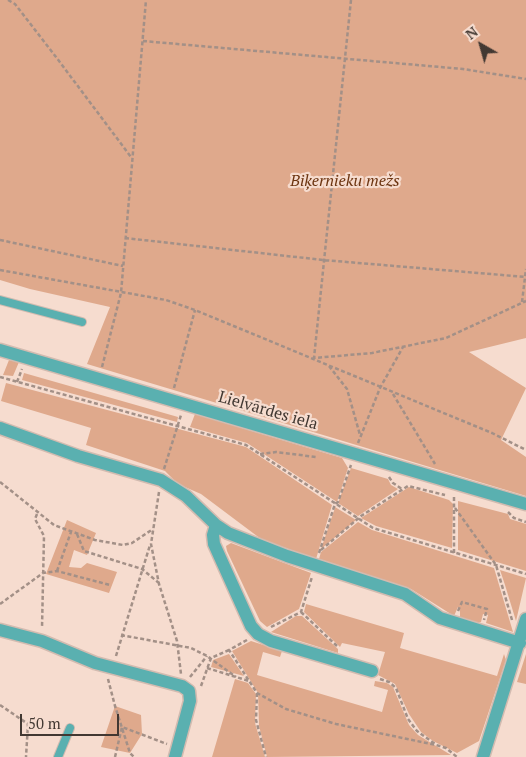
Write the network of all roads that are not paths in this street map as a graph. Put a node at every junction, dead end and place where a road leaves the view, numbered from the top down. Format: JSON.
{"nodes":[{"id":1,"x":0,"y":300,"type":"edge"},
{"id":2,"x":82,"y":322,"type":"dead end"},
{"id":3,"x":2,"y":351,"type":"edge"},
{"id":4,"x":0,"y":364,"type":"edge"},
{"id":5,"x":0,"y":428,"type":"edge"},
{"id":6,"x":526,"y":504,"type":"edge"},
{"id":7,"x":216,"y":525,"type":"junction"},
{"id":8,"x":522,"y":622,"type":"edge"},
{"id":9,"x":0,"y":630,"type":"edge"},
{"id":10,"x":520,"y":642,"type":"junction"},
{"id":11,"x":375,"y":675,"type":"road end"},
{"id":12,"x":70,"y":728,"type":"dead end"},
{"id":13,"x":176,"y":752,"type":"edge"},
{"id":14,"x":58,"y":757,"type":"edge"},
{"id":15,"x":483,"y":757,"type":"edge"}],
"edges":[{"from":1,"to":2,"type":"lane"},
{"from":3,"to":4,"type":"street"},
{"from":3,"to":6,"type":"street","name":"Lielvārdes iela"},
{"from":5,"to":7,"type":"street"},
{"from":7,"to":10,"type":"street"},
{"from":7,"to":11,"type":"street"},
{"from":8,"to":10,"type":"street"},
{"from":9,"to":13,"type":"street"},
{"from":10,"to":15,"type":"street"},
{"from":12,"to":14,"type":"lane"}]}
